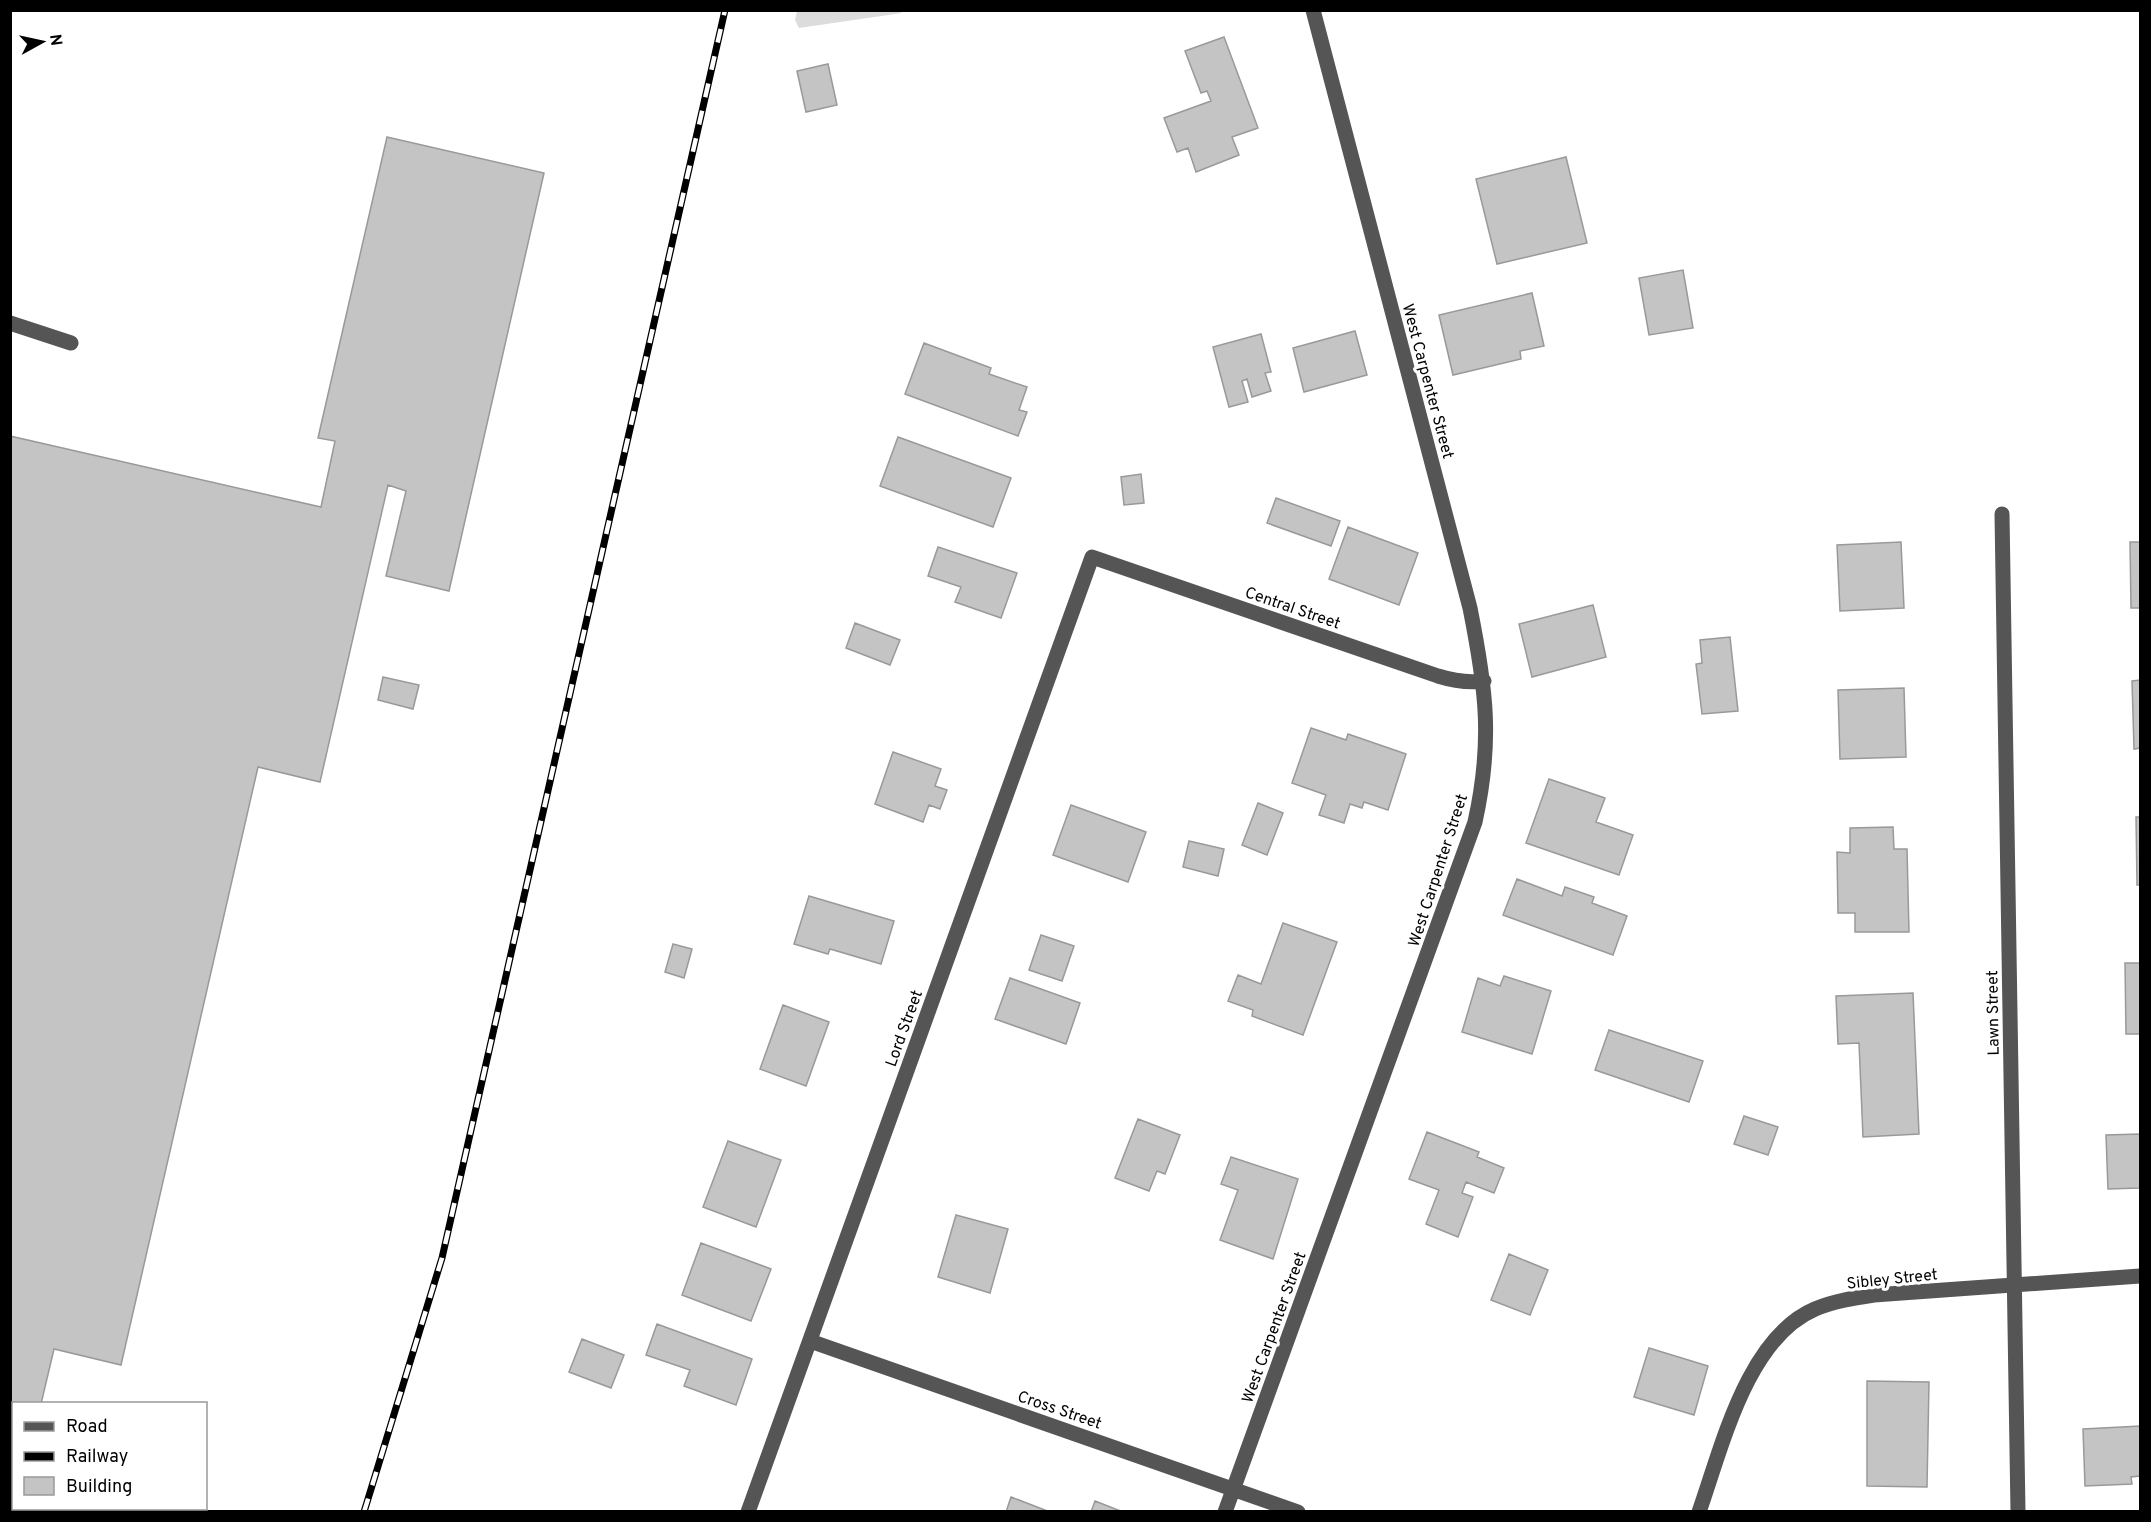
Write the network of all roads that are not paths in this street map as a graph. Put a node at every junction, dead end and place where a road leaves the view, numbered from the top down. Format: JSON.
{"nodes":[{"id":1,"x":1312,"y":10,"type":"edge"},
{"id":2,"x":10,"y":323,"type":"edge"},
{"id":3,"x":71,"y":343,"type":"dead end"},
{"id":4,"x":2002,"y":514,"type":"dead end"},
{"id":5,"x":1092,"y":557,"type":"joint"},
{"id":6,"x":1484,"y":681,"type":"junction"},
{"id":7,"x":2140,"y":1276,"type":"edge"},
{"id":8,"x":2014,"y":1286,"type":"junction"},
{"id":9,"x":810,"y":1341,"type":"junction"},
{"id":10,"x":1233,"y":1489,"type":"junction"},
{"id":11,"x":748,"y":1512,"type":"edge"},
{"id":12,"x":1226,"y":1512,"type":"edge"},
{"id":13,"x":1298,"y":1512,"type":"edge"},
{"id":14,"x":1699,"y":1512,"type":"edge"},
{"id":15,"x":2018,"y":1512,"type":"edge"}],
"edges":[{"from":1,"to":6,"type":"street","name":"West Carpenter Street"},
{"from":2,"to":3,"type":"street"},
{"from":4,"to":8,"type":"street","name":"Lawn Street"},
{"from":5,"to":6,"type":"street","name":"Central Street"},
{"from":5,"to":9,"type":"street","name":"Lord Street"},
{"from":6,"to":10,"type":"street","name":"West Carpenter Street"},
{"from":7,"to":8,"type":"street","name":"Sibley Street"},
{"from":8,"to":14,"type":"street","name":"Sibley Street"},
{"from":8,"to":15,"type":"street","name":"Lawn Street"},
{"from":9,"to":10,"type":"street","name":"Cross Street"},
{"from":9,"to":11,"type":"street","name":"Lord Street"},
{"from":10,"to":12,"type":"street","name":"West Carpenter Street"},
{"from":10,"to":13,"type":"street","name":"Cross Street"}]}
